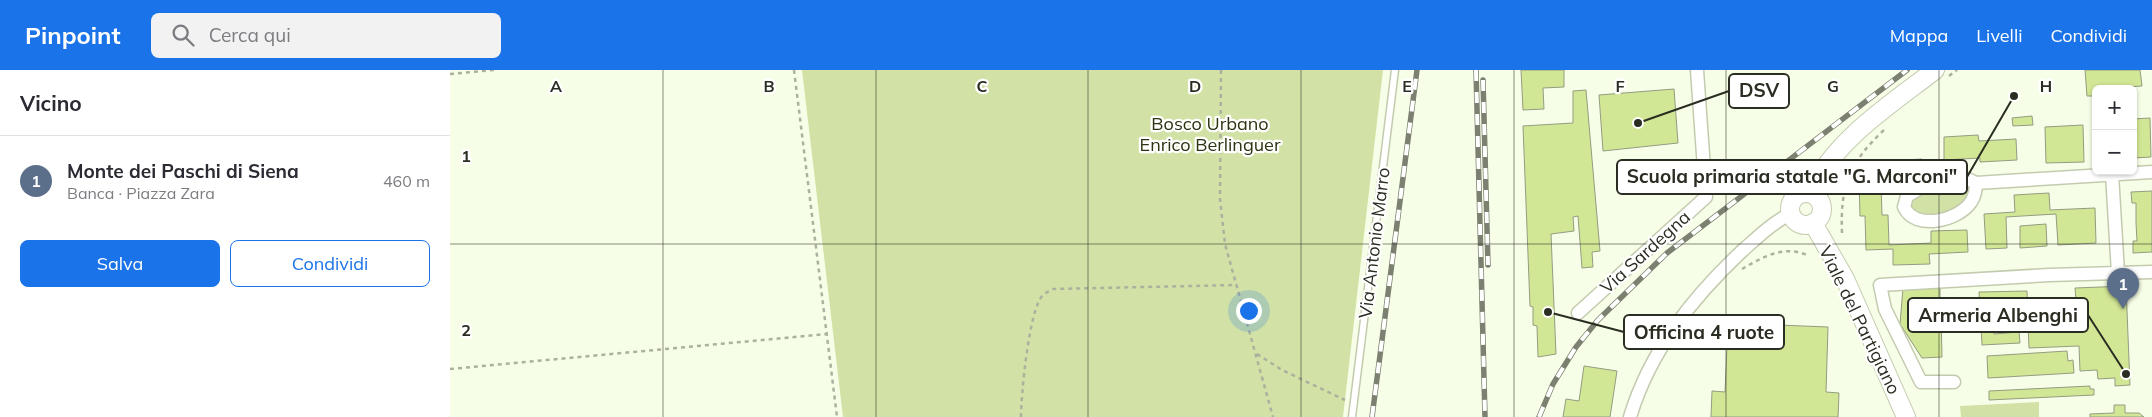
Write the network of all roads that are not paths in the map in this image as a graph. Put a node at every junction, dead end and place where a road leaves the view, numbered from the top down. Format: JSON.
{"nodes":[{"id":1,"x":1395,"y":70,"type":"edge"},
{"id":2,"x":1697,"y":70,"type":"edge"},
{"id":3,"x":1942,"y":73,"type":"edge"},
{"id":4,"x":1703,"y":171,"type":"junction"},
{"id":5,"x":2152,"y":172,"type":"edge"},
{"id":6,"x":2137,"y":173,"type":"edge"},
{"id":7,"x":2097,"y":175,"type":"edge"},
{"id":8,"x":2112,"y":175,"type":"edge"},
{"id":9,"x":1623,"y":182,"type":"dead end"},
{"id":10,"x":1976,"y":183,"type":"junction"},
{"id":11,"x":1810,"y":193,"type":"junction"},
{"id":12,"x":1790,"y":214,"type":"junction"},
{"id":13,"x":1813,"y":223,"type":"junction"},
{"id":14,"x":2152,"y":272,"type":"edge"},
{"id":15,"x":2118,"y":273,"type":"junction"},
{"id":16,"x":1578,"y":313,"type":"dead end"},
{"id":17,"x":1954,"y":382,"type":"dead end"},
{"id":18,"x":1352,"y":417,"type":"edge"},
{"id":19,"x":1630,"y":417,"type":"edge"},
{"id":20,"x":1906,"y":417,"type":"edge"}],
"edges":[{"from":1,"to":18,"type":"lane","name":"Via Antonio Marro"},
{"from":2,"to":4,"type":"street","name":"Via Sardegna"},
{"from":3,"to":11,"type":"street"},
{"from":4,"to":9,"type":"lane"},
{"from":4,"to":16,"type":"street","name":"Via Sardegna"},
{"from":5,"to":6,"type":"street"},
{"from":7,"to":10,"type":"street"},
{"from":8,"to":15,"type":"street"},
{"from":10,"to":10,"type":"street"},
{"from":11,"to":12,"type":"street"},
{"from":11,"to":13,"type":"street"},
{"from":12,"to":13,"type":"street"},
{"from":12,"to":19,"type":"street"},
{"from":13,"to":20,"type":"street","name":"Viale del Partigiano"},
{"from":14,"to":15,"type":"street"},
{"from":15,"to":17,"type":"street"}]}
